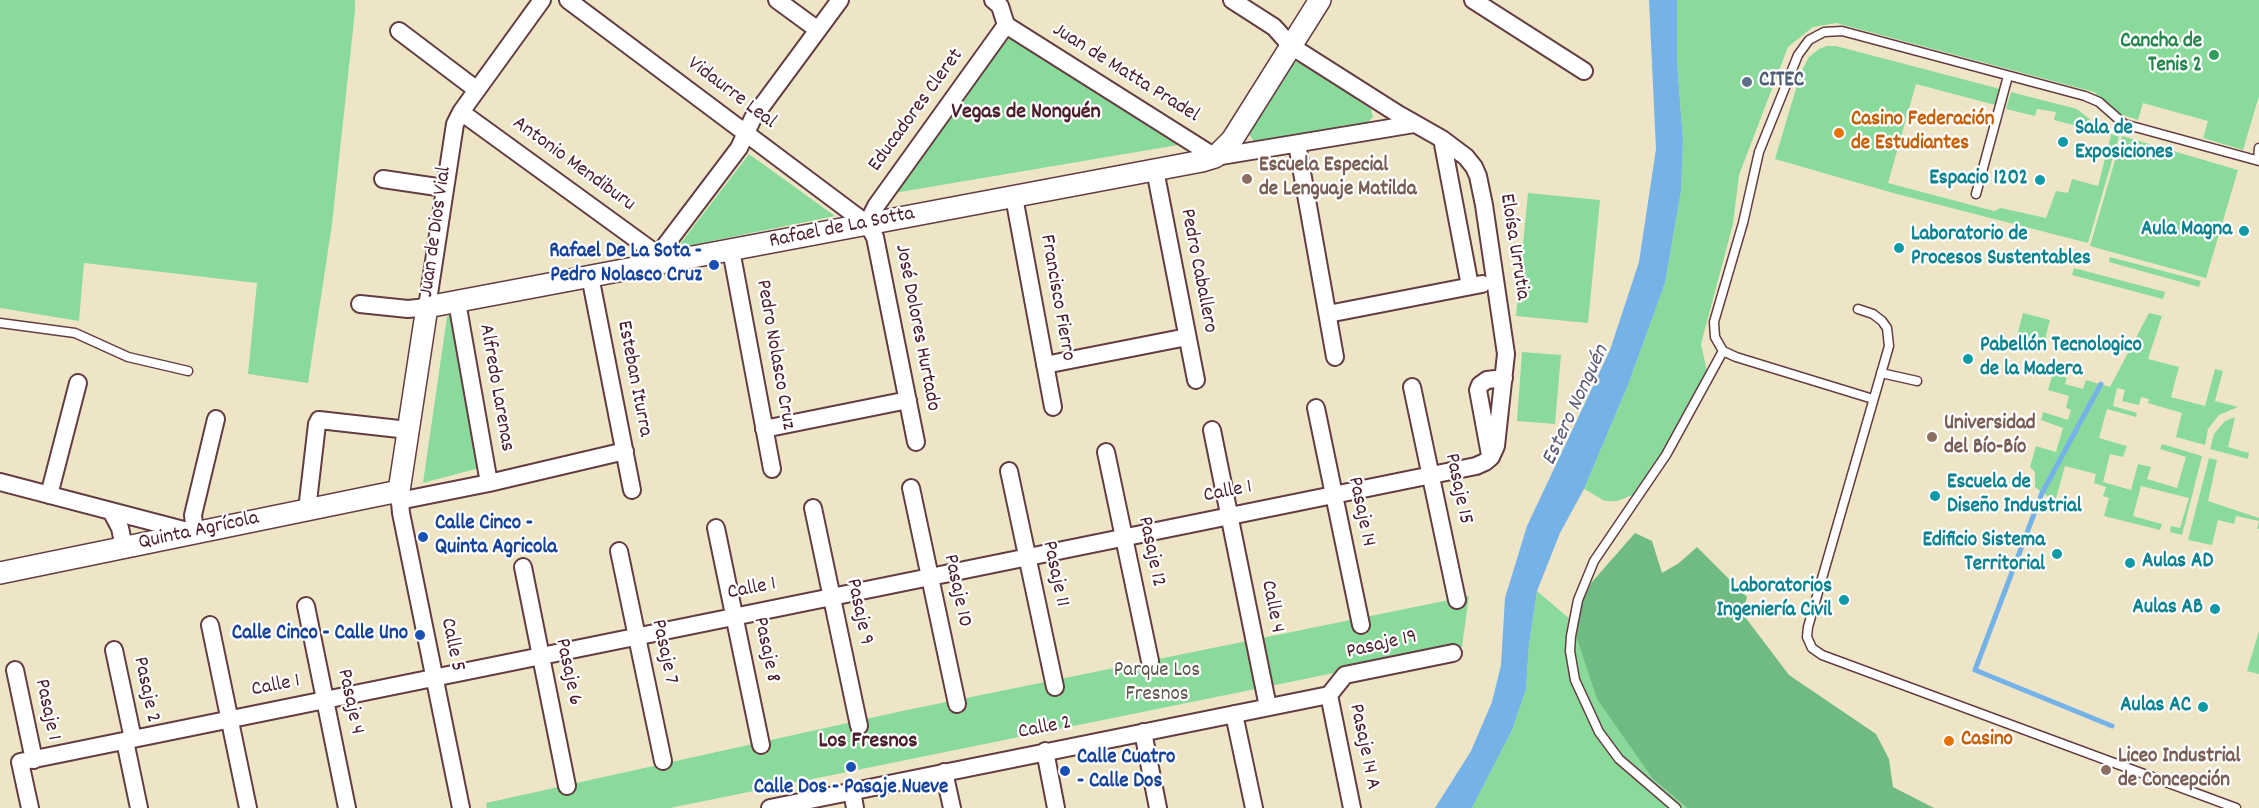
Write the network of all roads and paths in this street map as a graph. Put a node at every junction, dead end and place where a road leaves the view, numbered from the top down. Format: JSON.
{"nodes":[{"id":1,"x":542,"y":0,"type":"edge"},
{"id":2,"x":568,"y":0,"type":"edge"},
{"id":3,"x":777,"y":0,"type":"edge"},
{"id":4,"x":840,"y":0,"type":"edge"},
{"id":5,"x":993,"y":0,"type":"edge"},
{"id":6,"x":1232,"y":0,"type":"edge"},
{"id":7,"x":1320,"y":0,"type":"edge"},
{"id":8,"x":1473,"y":0,"type":"edge"},
{"id":9,"x":1006,"y":25,"type":"junction"},
{"id":10,"x":818,"y":30,"type":"junction"},
{"id":11,"x":399,"y":31,"type":"dead end"},
{"id":12,"x":1291,"y":46,"type":"junction"},
{"id":13,"x":1584,"y":71,"type":"dead end"},
{"id":14,"x":2008,"y":76,"type":"junction"},
{"id":15,"x":477,"y":90,"type":"junction"},
{"id":16,"x":461,"y":112,"type":"junction"},
{"id":17,"x":1414,"y":124,"type":"junction"},
{"id":18,"x":1239,"y":130,"type":"junction"},
{"id":19,"x":746,"y":133,"type":"junction"},
{"id":20,"x":1442,"y":138,"type":"junction"},
{"id":21,"x":1297,"y":144,"type":"junction"},
{"id":22,"x":2259,"y":148,"type":"edge"},
{"id":23,"x":1257,"y":151,"type":"junction"},
{"id":24,"x":1215,"y":157,"type":"junction"},
{"id":25,"x":2259,"y":161,"type":"edge"},
{"id":26,"x":1155,"y":170,"type":"junction"},
{"id":27,"x":383,"y":179,"type":"dead end"},
{"id":28,"x":444,"y":188,"type":"junction"},
{"id":29,"x":1976,"y":194,"type":"dead end"},
{"id":30,"x":1014,"y":197,"type":"junction"},
{"id":31,"x":867,"y":224,"type":"junction"},
{"id":32,"x":731,"y":250,"type":"junction"},
{"id":33,"x":659,"y":259,"type":"junction"},
{"id":34,"x":590,"y":276,"type":"junction"},
{"id":35,"x":457,"y":302,"type":"junction"},
{"id":36,"x":360,"y":303,"type":"dead end"},
{"id":37,"x":427,"y":307,"type":"junction"},
{"id":38,"x":1858,"y":309,"type":"dead end"},
{"id":39,"x":1328,"y":314,"type":"junction"},
{"id":40,"x":0,"y":323,"type":"edge"},
{"id":41,"x":1187,"y":337,"type":"junction"},
{"id":42,"x":1723,"y":351,"type":"junction"},
{"id":43,"x":1335,"y":357,"type":"dead end"},
{"id":44,"x":1045,"y":365,"type":"junction"},
{"id":45,"x":188,"y":371,"type":"dead end"},
{"id":46,"x":1881,"y":373,"type":"junction"},
{"id":47,"x":1504,"y":378,"type":"junction"},
{"id":48,"x":1196,"y":380,"type":"dead end"},
{"id":49,"x":1917,"y":381,"type":"dead end"},
{"id":50,"x":78,"y":383,"type":"dead end"},
{"id":51,"x":1412,"y":387,"type":"dead end"},
{"id":52,"x":1874,"y":399,"type":"junction"},
{"id":53,"x":908,"y":400,"type":"junction"},
{"id":54,"x":1053,"y":408,"type":"dead end"},
{"id":55,"x":1316,"y":408,"type":"dead end"},
{"id":56,"x":216,"y":420,"type":"dead end"},
{"id":57,"x":764,"y":429,"type":"junction"},
{"id":58,"x":408,"y":430,"type":"junction"},
{"id":59,"x":1212,"y":430,"type":"dead end"},
{"id":60,"x":916,"y":442,"type":"dead end"},
{"id":61,"x":625,"y":451,"type":"junction"},
{"id":62,"x":1106,"y":452,"type":"dead end"},
{"id":63,"x":1491,"y":457,"type":"junction"},
{"id":64,"x":772,"y":469,"type":"dead end"},
{"id":65,"x":1009,"y":471,"type":"dead end"},
{"id":66,"x":1431,"y":475,"type":"junction"},
{"id":67,"x":0,"y":482,"type":"edge"},
{"id":68,"x":489,"y":483,"type":"junction"},
{"id":69,"x":911,"y":488,"type":"dead end"},
{"id":70,"x":632,"y":490,"type":"dead end"},
{"id":71,"x":49,"y":495,"type":"junction"},
{"id":72,"x":1334,"y":495,"type":"junction"},
{"id":73,"x":399,"y":496,"type":"junction"},
{"id":74,"x":813,"y":508,"type":"dead end"},
{"id":75,"x":307,"y":510,"type":"junction"},
{"id":76,"x":111,"y":511,"type":"junction"},
{"id":77,"x":1230,"y":516,"type":"junction"},
{"id":78,"x":716,"y":528,"type":"dead end"},
{"id":79,"x":195,"y":533,"type":"junction"},
{"id":80,"x":1124,"y":538,"type":"junction"},
{"id":81,"x":124,"y":548,"type":"junction"},
{"id":82,"x":619,"y":551,"type":"dead end"},
{"id":83,"x":1028,"y":557,"type":"junction"},
{"id":84,"x":523,"y":567,"type":"dead end"},
{"id":85,"x":0,"y":573,"type":"edge"},
{"id":86,"x":930,"y":577,"type":"junction"},
{"id":87,"x":832,"y":597,"type":"junction"},
{"id":88,"x":1457,"y":600,"type":"dead end"},
{"id":89,"x":306,"y":606,"type":"dead end"},
{"id":90,"x":735,"y":617,"type":"junction"},
{"id":91,"x":210,"y":625,"type":"dead end"},
{"id":92,"x":1361,"y":626,"type":"dead end"},
{"id":93,"x":637,"y":637,"type":"junction"},
{"id":94,"x":114,"y":650,"type":"dead end"},
{"id":95,"x":1453,"y":653,"type":"dead end"},
{"id":96,"x":541,"y":656,"type":"junction"},
{"id":97,"x":1150,"y":661,"type":"dead end"},
{"id":98,"x":15,"y":670,"type":"dead end"},
{"id":99,"x":434,"y":678,"type":"junction"},
{"id":100,"x":1055,"y":687,"type":"dead end"},
{"id":101,"x":1329,"y":695,"type":"junction"},
{"id":102,"x":325,"y":700,"type":"junction"},
{"id":103,"x":957,"y":704,"type":"dead end"},
{"id":104,"x":1268,"y":707,"type":"junction"},
{"id":105,"x":1234,"y":714,"type":"junction"},
{"id":106,"x":229,"y":720,"type":"junction"},
{"id":107,"x":859,"y":726,"type":"dead end"},
{"id":108,"x":1143,"y":732,"type":"junction"},
{"id":109,"x":129,"y":740,"type":"junction"},
{"id":110,"x":761,"y":745,"type":"dead end"},
{"id":111,"x":1045,"y":751,"type":"junction"},
{"id":112,"x":27,"y":761,"type":"junction"},
{"id":113,"x":663,"y":762,"type":"dead end"},
{"id":114,"x":944,"y":772,"type":"junction"},
{"id":115,"x":567,"y":786,"type":"dead end"},
{"id":116,"x":852,"y":791,"type":"junction"},
{"id":117,"x":30,"y":808,"type":"edge"},
{"id":118,"x":139,"y":808,"type":"edge"},
{"id":119,"x":248,"y":808,"type":"edge"},
{"id":120,"x":347,"y":808,"type":"edge"},
{"id":121,"x":461,"y":808,"type":"edge"},
{"id":122,"x":770,"y":808,"type":"edge"},
{"id":123,"x":855,"y":808,"type":"edge"},
{"id":124,"x":952,"y":808,"type":"edge"},
{"id":125,"x":1056,"y":808,"type":"edge"},
{"id":126,"x":1158,"y":808,"type":"edge"},
{"id":127,"x":1254,"y":808,"type":"edge"},
{"id":128,"x":1352,"y":808,"type":"edge"},
{"id":129,"x":1676,"y":808,"type":"edge"},
{"id":130,"x":2236,"y":808,"type":"edge"}],
"edges":[{"from":1,"to":15,"type":"street","name":"Juan de Dios Vial"},
{"from":2,"to":19,"type":"street","name":"Vidaurre Leal"},
{"from":3,"to":10,"type":"street"},
{"from":4,"to":10,"type":"street"},
{"from":5,"to":9,"type":"street"},
{"from":6,"to":12,"type":"street","name":"Eloísa Urrutia"},
{"from":7,"to":12,"type":"street"},
{"from":8,"to":13,"type":"street"},
{"from":9,"to":24,"type":"street","name":"Juan de Matta Pradel"},
{"from":9,"to":31,"type":"street","name":"Educadores Cleret"},
{"from":10,"to":19,"type":"street"},
{"from":11,"to":15,"type":"street"},
{"from":12,"to":17,"type":"street","name":"Eloísa Urrutia"},
{"from":12,"to":18,"type":"street"},
{"from":14,"to":25,"type":"lane"},
{"from":14,"to":29,"type":"lane"},
{"from":14,"to":42,"type":"lane"},
{"from":15,"to":16,"type":"street","name":"Juan de Dios Vial"},
{"from":16,"to":28,"type":"street","name":"Juan de Dios Vial"},
{"from":16,"to":33,"type":"street","name":"Antonio Mendiburu"},
{"from":17,"to":20,"type":"street","name":"Eloísa Urrutia"},
{"from":17,"to":21,"type":"street","name":"Rafael de La Sotta"},
{"from":18,"to":23,"type":"street"},
{"from":18,"to":24,"type":"street"},
{"from":19,"to":31,"type":"street","name":"Vidaurre Leal"},
{"from":19,"to":33,"type":"street"},
{"from":20,"to":39,"type":"street"},
{"from":20,"to":47,"type":"street","name":"Eloísa Urrutia"},
{"from":21,"to":23,"type":"street","name":"Rafael de La Sotta"},
{"from":21,"to":39,"type":"street"},
{"from":22,"to":25,"type":"lane"},
{"from":23,"to":24,"type":"street","name":"Rafael de La Sotta"},
{"from":24,"to":26,"type":"street","name":"Rafael de La Sotta"},
{"from":26,"to":30,"type":"street","name":"Rafael de La Sotta"},
{"from":26,"to":41,"type":"street","name":"Pedro Caballero"},
{"from":27,"to":28,"type":"street"},
{"from":28,"to":37,"type":"street","name":"Juan de Dios Vial"},
{"from":30,"to":31,"type":"street","name":"Rafael de La Sotta"},
{"from":30,"to":44,"type":"street","name":"Francisco Fierro"},
{"from":31,"to":32,"type":"street","name":"Rafael de La Sotta"},
{"from":31,"to":53,"type":"street","name":"José Dolores Hurtado"},
{"from":32,"to":33,"type":"street","name":"Rafael de La Sotta"},
{"from":32,"to":57,"type":"street","name":"Pedro Nolasco Cruz"},
{"from":33,"to":34,"type":"street","name":"Rafael de La Sotta"},
{"from":34,"to":35,"type":"street","name":"Rafael de La Sotta"},
{"from":34,"to":61,"type":"street","name":"Esteban Iturra"},
{"from":35,"to":37,"type":"street","name":"Rafael de La Sotta"},
{"from":35,"to":68,"type":"street","name":"Alfredo Larenas"},
{"from":36,"to":37,"type":"street"},
{"from":37,"to":58,"type":"street","name":"Juan de Dios Vial"},
{"from":38,"to":46,"type":"lane"},
{"from":39,"to":43,"type":"street"},
{"from":40,"to":45,"type":"lane"},
{"from":41,"to":44,"type":"street"},
{"from":41,"to":48,"type":"street","name":"Pedro Caballero"},
{"from":42,"to":52,"type":"lane"},
{"from":42,"to":129,"type":"lane"},
{"from":44,"to":54,"type":"street","name":"Francisco Fierro"},
{"from":46,"to":49,"type":"lane"},
{"from":46,"to":52,"type":"lane"},
{"from":47,"to":63,"type":"street"},
{"from":47,"to":63,"type":"street"},
{"from":50,"to":71,"type":"street"},
{"from":51,"to":66,"type":"street","name":"Pasaje 15"},
{"from":52,"to":130,"type":"lane"},
{"from":53,"to":57,"type":"street"},
{"from":53,"to":60,"type":"street","name":"José Dolores Hurtado"},
{"from":55,"to":72,"type":"street","name":"Pasaje 14"},
{"from":56,"to":79,"type":"street"},
{"from":57,"to":64,"type":"street","name":"Pedro Nolasco Cruz"},
{"from":58,"to":73,"type":"street","name":"Juan de Dios Vial"},
{"from":58,"to":75,"type":"street"},
{"from":59,"to":77,"type":"street","name":"Calle 4"},
{"from":61,"to":68,"type":"street","name":"Quinta Agrícola"},
{"from":61,"to":70,"type":"street","name":"Esteban Iturra"},
{"from":62,"to":80,"type":"street","name":"Pasaje 12"},
{"from":63,"to":66,"type":"street","name":"Calle 1"},
{"from":65,"to":83,"type":"street","name":"Pasaje 11"},
{"from":66,"to":72,"type":"street","name":"Calle 1"},
{"from":66,"to":88,"type":"street","name":"Pasaje 15"},
{"from":67,"to":71,"type":"street"},
{"from":68,"to":73,"type":"street","name":"Quinta Agrícola"},
{"from":69,"to":86,"type":"street","name":"Pasaje 10"},
{"from":71,"to":76,"type":"street"},
{"from":72,"to":77,"type":"street","name":"Calle 1"},
{"from":72,"to":92,"type":"street","name":"Pasaje 14"},
{"from":73,"to":75,"type":"street","name":"Quinta Agrícola"},
{"from":73,"to":99,"type":"street","name":"Calle 5"},
{"from":74,"to":87,"type":"street","name":"Pasaje 9"},
{"from":75,"to":79,"type":"street","name":"Quinta Agrícola"},
{"from":76,"to":79,"type":"street"},
{"from":76,"to":81,"type":"street"},
{"from":77,"to":80,"type":"street","name":"Calle 1"},
{"from":77,"to":104,"type":"street","name":"Calle 4"},
{"from":78,"to":90,"type":"street","name":"Pasaje 8"},
{"from":79,"to":81,"type":"street","name":"Quinta Agrícola"},
{"from":80,"to":83,"type":"street","name":"Calle 1"},
{"from":80,"to":97,"type":"street","name":"Pasaje 12"},
{"from":81,"to":85,"type":"street","name":"Quinta Agrícola"},
{"from":82,"to":93,"type":"street","name":"Pasaje 7"},
{"from":83,"to":86,"type":"street","name":"Calle 1"},
{"from":83,"to":100,"type":"street","name":"Pasaje 11"},
{"from":84,"to":96,"type":"street","name":"Pasaje 6"},
{"from":86,"to":87,"type":"street","name":"Calle 1"},
{"from":86,"to":103,"type":"street","name":"Pasaje 10"},
{"from":87,"to":90,"type":"street","name":"Calle 1"},
{"from":87,"to":107,"type":"street","name":"Pasaje 9"},
{"from":89,"to":102,"type":"street","name":"Pasaje 4"},
{"from":90,"to":93,"type":"street","name":"Calle 1"},
{"from":90,"to":110,"type":"street","name":"Pasaje 8"},
{"from":91,"to":106,"type":"street"},
{"from":93,"to":96,"type":"street","name":"Calle 1"},
{"from":93,"to":113,"type":"street","name":"Pasaje 7"},
{"from":94,"to":109,"type":"street","name":"Pasaje 2"},
{"from":95,"to":101,"type":"street","name":"Pasaje 19"},
{"from":96,"to":99,"type":"street","name":"Calle 1"},
{"from":96,"to":115,"type":"street","name":"Pasaje 6"},
{"from":98,"to":112,"type":"street","name":"Pasaje 1"},
{"from":99,"to":102,"type":"street","name":"Calle 1"},
{"from":99,"to":121,"type":"street","name":"Calle 5"},
{"from":101,"to":104,"type":"street","name":"Calle 2"},
{"from":101,"to":128,"type":"street","name":"Pasaje 14 A"},
{"from":102,"to":106,"type":"street","name":"Calle 1"},
{"from":102,"to":120,"type":"street","name":"Pasaje 4"},
{"from":104,"to":105,"type":"street","name":"Calle 2"},
{"from":105,"to":108,"type":"street","name":"Calle 2"},
{"from":105,"to":127,"type":"street"},
{"from":106,"to":109,"type":"street","name":"Calle 1"},
{"from":106,"to":119,"type":"street"},
{"from":108,"to":111,"type":"street","name":"Calle 2"},
{"from":108,"to":126,"type":"street"},
{"from":109,"to":112,"type":"street","name":"Calle 1"},
{"from":109,"to":118,"type":"street","name":"Pasaje 2"},
{"from":111,"to":114,"type":"street","name":"Calle 2"},
{"from":111,"to":125,"type":"street"},
{"from":112,"to":117,"type":"street","name":"Pasaje 1"},
{"from":114,"to":116,"type":"street","name":"Calle 2"},
{"from":114,"to":124,"type":"street"},
{"from":116,"to":122,"type":"street","name":"Calle 2"},
{"from":116,"to":123,"type":"street"}]}
